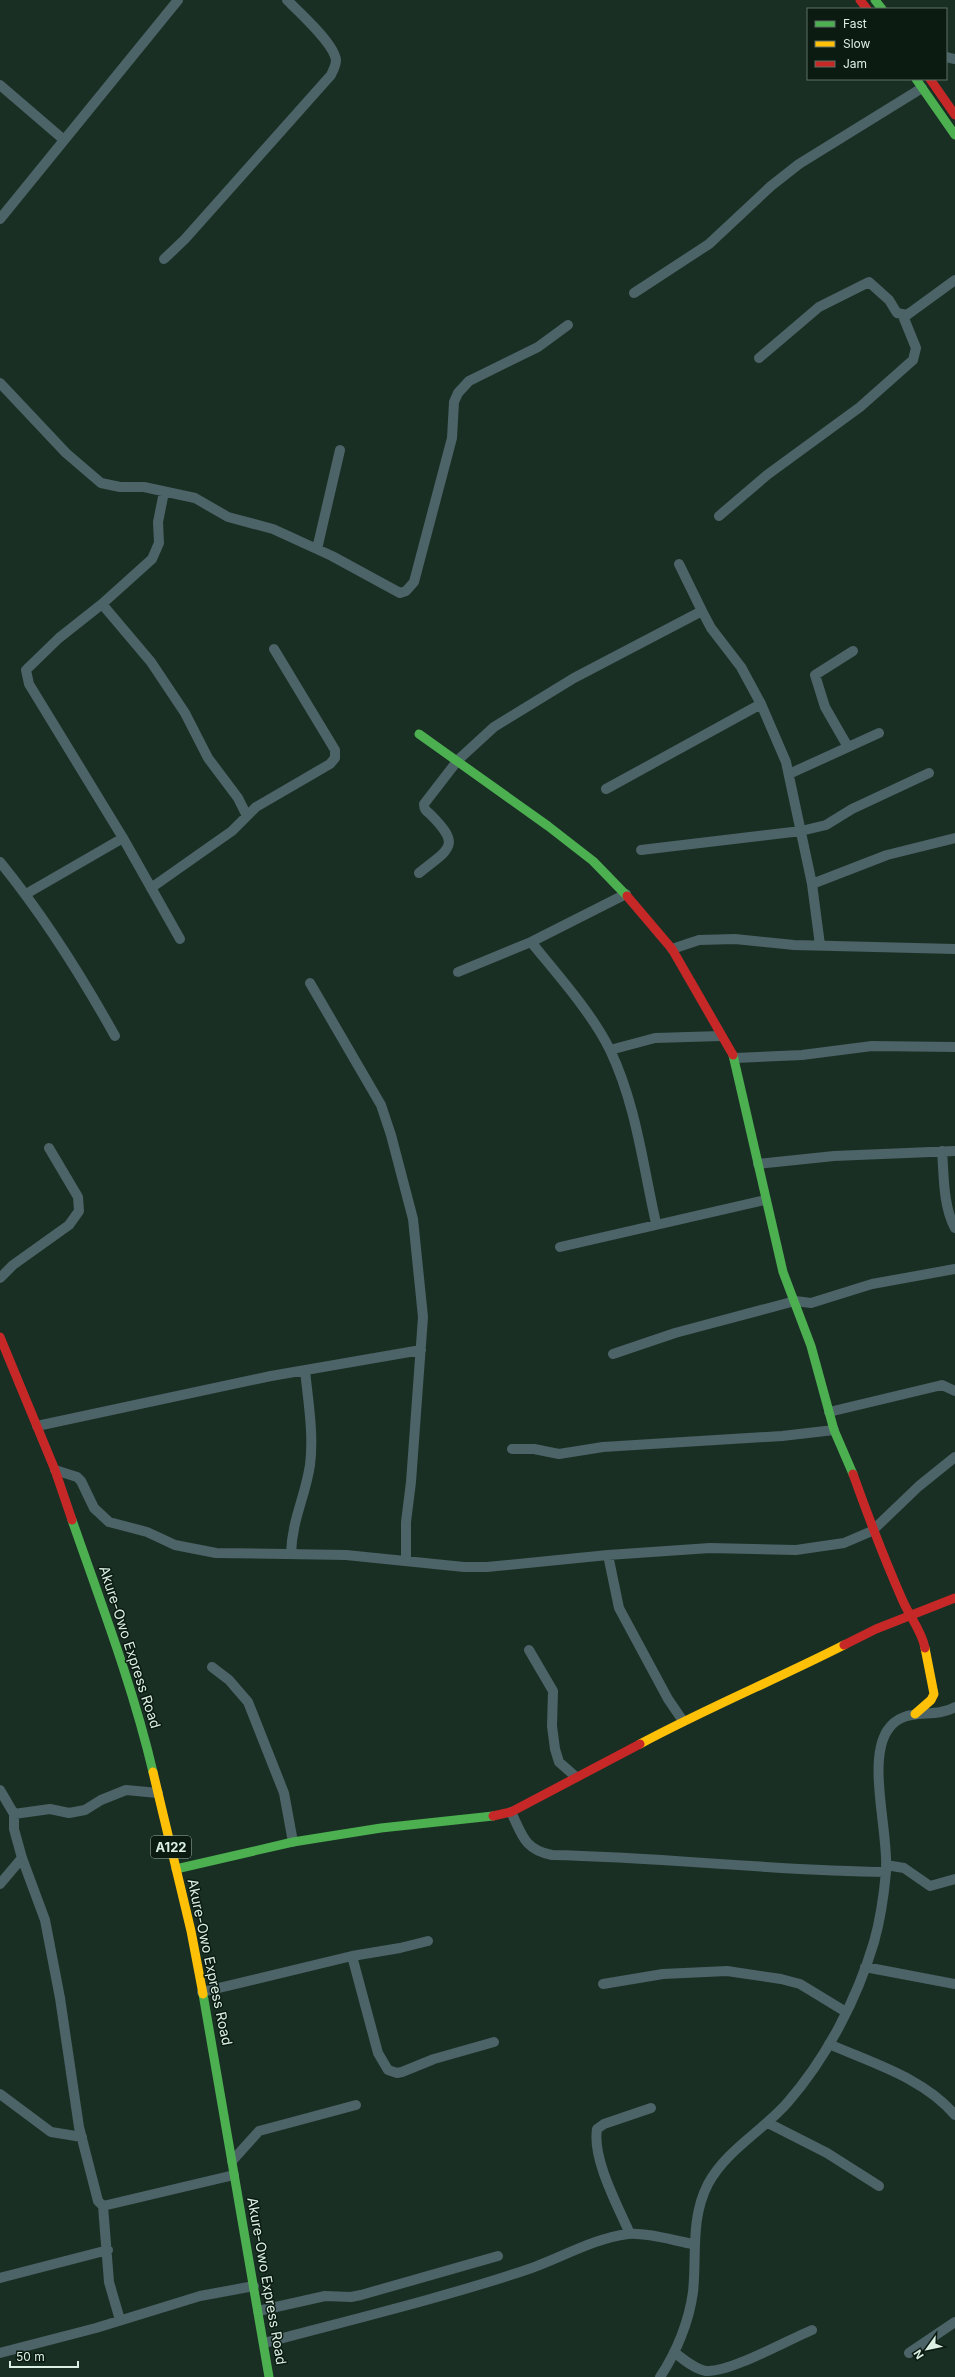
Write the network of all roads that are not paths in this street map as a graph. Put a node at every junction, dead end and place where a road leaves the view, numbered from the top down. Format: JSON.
{"nodes":[{"id":1,"x":178,"y":0,"type":"edge"},
{"id":2,"x":860,"y":0,"type":"edge"},
{"id":3,"x":875,"y":0,"type":"edge"},
{"id":4,"x":289,"y":1,"type":"edge"},
{"id":5,"x":866,"y":8,"type":"edge"},
{"id":6,"x":881,"y":8,"type":"edge"},
{"id":7,"x":931,"y":80,"type":"edge"},
{"id":8,"x":919,"y":83,"type":"edge"},
{"id":9,"x":0,"y":85,"type":"edge"},
{"id":10,"x":955,"y":115,"type":"edge"},
{"id":11,"x":955,"y":135,"type":"edge"},
{"id":12,"x":64,"y":140,"type":"junction"},
{"id":13,"x":0,"y":219,"type":"edge"},
{"id":14,"x":164,"y":259,"type":"dead end"},
{"id":15,"x":955,"y":280,"type":"edge"},
{"id":16,"x":634,"y":293,"type":"dead end"},
{"id":17,"x":903,"y":316,"type":"junction"},
{"id":18,"x":568,"y":325,"type":"dead end"},
{"id":19,"x":759,"y":358,"type":"dead end"},
{"id":20,"x":0,"y":383,"type":"edge"},
{"id":21,"x":340,"y":450,"type":"dead end"},
{"id":22,"x":164,"y":492,"type":"junction"},
{"id":23,"x":719,"y":516,"type":"dead end"},
{"id":24,"x":318,"y":549,"type":"junction"},
{"id":25,"x":679,"y":564,"type":"dead end"},
{"id":26,"x":102,"y":604,"type":"junction"},
{"id":27,"x":702,"y":611,"type":"junction"},
{"id":28,"x":274,"y":649,"type":"dead end"},
{"id":29,"x":853,"y":651,"type":"dead end"},
{"id":30,"x":761,"y":704,"type":"junction"},
{"id":31,"x":879,"y":733,"type":"dead end"},
{"id":32,"x":419,"y":734,"type":"dead end"},
{"id":33,"x":848,"y":747,"type":"junction"},
{"id":34,"x":458,"y":760,"type":"junction"},
{"id":35,"x":789,"y":774,"type":"junction"},
{"id":36,"x":929,"y":774,"type":"dead end"},
{"id":37,"x":606,"y":790,"type":"dead end"},
{"id":38,"x":247,"y":816,"type":"junction"},
{"id":39,"x":801,"y":831,"type":"junction"},
{"id":40,"x":123,"y":838,"type":"junction"},
{"id":41,"x":955,"y":838,"type":"edge"},
{"id":42,"x":641,"y":850,"type":"dead end"},
{"id":43,"x":0,"y":862,"type":"edge"},
{"id":44,"x":419,"y":872,"type":"dead end"},
{"id":45,"x":812,"y":884,"type":"junction"},
{"id":46,"x":151,"y":888,"type":"junction"},
{"id":47,"x":26,"y":894,"type":"junction"},
{"id":48,"x":626,"y":894,"type":"junction"},
{"id":49,"x":180,"y":939,"type":"dead end"},
{"id":50,"x":531,"y":942,"type":"junction"},
{"id":51,"x":820,"y":945,"type":"junction"},
{"id":52,"x":672,"y":949,"type":"junction"},
{"id":53,"x":955,"y":950,"type":"edge"},
{"id":54,"x":458,"y":972,"type":"dead end"},
{"id":55,"x":310,"y":983,"type":"dead end"},
{"id":56,"x":114,"y":1036,"type":"dead end"},
{"id":57,"x":721,"y":1036,"type":"junction"},
{"id":58,"x":955,"y":1047,"type":"edge"},
{"id":59,"x":610,"y":1050,"type":"junction"},
{"id":60,"x":735,"y":1058,"type":"junction"},
{"id":61,"x":49,"y":1148,"type":"dead end"},
{"id":62,"x":942,"y":1151,"type":"junction"},
{"id":63,"x":955,"y":1151,"type":"edge"},
{"id":64,"x":758,"y":1164,"type":"junction"},
{"id":65,"x":766,"y":1200,"type":"junction"},
{"id":66,"x":656,"y":1223,"type":"junction"},
{"id":67,"x":955,"y":1228,"type":"edge"},
{"id":68,"x":560,"y":1247,"type":"dead end"},
{"id":69,"x":955,"y":1269,"type":"edge"},
{"id":70,"x":0,"y":1278,"type":"edge"},
{"id":71,"x":795,"y":1301,"type":"junction"},
{"id":72,"x":0,"y":1338,"type":"edge"},
{"id":73,"x":421,"y":1350,"type":"junction"},
{"id":74,"x":4,"y":1354,"type":"edge"},
{"id":75,"x":613,"y":1354,"type":"dead end"},
{"id":76,"x":306,"y":1370,"type":"junction"},
{"id":77,"x":955,"y":1392,"type":"edge"},
{"id":78,"x":829,"y":1412,"type":"junction"},
{"id":79,"x":37,"y":1426,"type":"junction"},
{"id":80,"x":834,"y":1430,"type":"junction"},
{"id":81,"x":512,"y":1449,"type":"dead end"},
{"id":82,"x":955,"y":1457,"type":"edge"},
{"id":83,"x":55,"y":1470,"type":"junction"},
{"id":84,"x":872,"y":1531,"type":"junction"},
{"id":85,"x":291,"y":1554,"type":"junction"},
{"id":86,"x":608,"y":1555,"type":"junction"},
{"id":87,"x":406,"y":1560,"type":"junction"},
{"id":88,"x":955,"y":1598,"type":"edge"},
{"id":89,"x":909,"y":1616,"type":"junction"},
{"id":90,"x":529,"y":1650,"type":"dead end"},
{"id":91,"x":212,"y":1667,"type":"dead end"},
{"id":92,"x":955,"y":1708,"type":"edge"},
{"id":93,"x":915,"y":1714,"type":"junction"},
{"id":94,"x":683,"y":1721,"type":"junction"},
{"id":95,"x":576,"y":1777,"type":"junction"},
{"id":96,"x":0,"y":1790,"type":"edge"},
{"id":97,"x":158,"y":1794,"type":"junction"},
{"id":98,"x":510,"y":1812,"type":"junction"},
{"id":99,"x":14,"y":1814,"type":"junction"},
{"id":100,"x":293,"y":1842,"type":"junction"},
{"id":101,"x":22,"y":1858,"type":"junction"},
{"id":102,"x":886,"y":1868,"type":"junction"},
{"id":103,"x":176,"y":1869,"type":"junction"},
{"id":104,"x":955,"y":1879,"type":"edge"},
{"id":105,"x":0,"y":1884,"type":"edge"},
{"id":106,"x":428,"y":1941,"type":"dead end"},
{"id":107,"x":352,"y":1956,"type":"junction"},
{"id":108,"x":865,"y":1967,"type":"junction"},
{"id":109,"x":603,"y":1984,"type":"dead end"},
{"id":110,"x":955,"y":1984,"type":"edge"},
{"id":111,"x":202,"y":1992,"type":"junction"},
{"id":112,"x":846,"y":2012,"type":"junction"},
{"id":113,"x":494,"y":2042,"type":"dead end"},
{"id":114,"x":829,"y":2044,"type":"junction"},
{"id":115,"x":0,"y":2094,"type":"edge"},
{"id":116,"x":356,"y":2105,"type":"dead end"},
{"id":117,"x":651,"y":2108,"type":"dead end"},
{"id":118,"x":955,"y":2115,"type":"edge"},
{"id":119,"x":768,"y":2123,"type":"junction"},
{"id":120,"x":82,"y":2137,"type":"junction"},
{"id":121,"x":232,"y":2161,"type":"junction"},
{"id":122,"x":234,"y":2175,"type":"junction"},
{"id":123,"x":879,"y":2186,"type":"dead end"},
{"id":124,"x":103,"y":2206,"type":"junction"},
{"id":125,"x":630,"y":2234,"type":"junction"},
{"id":126,"x":694,"y":2244,"type":"junction"},
{"id":127,"x":108,"y":2250,"type":"junction"},
{"id":128,"x":498,"y":2256,"type":"dead end"},
{"id":129,"x":0,"y":2278,"type":"edge"},
{"id":130,"x":254,"y":2286,"type":"junction"},
{"id":131,"x":258,"y":2310,"type":"junction"},
{"id":132,"x":120,"y":2320,"type":"junction"},
{"id":133,"x":955,"y":2322,"type":"edge"},
{"id":134,"x":812,"y":2330,"type":"dead end"},
{"id":135,"x":264,"y":2344,"type":"junction"},
{"id":136,"x":674,"y":2352,"type":"junction"},
{"id":137,"x":0,"y":2353,"type":"edge"},
{"id":138,"x":909,"y":2353,"type":"dead end"},
{"id":139,"x":269,"y":2377,"type":"edge"},
{"id":140,"x":660,"y":2377,"type":"edge"}],
"edges":[{"from":1,"to":12,"type":"street"},
{"from":2,"to":5,"type":"main road"},
{"from":3,"to":6,"type":"main road"},
{"from":4,"to":14,"type":"street"},
{"from":7,"to":10,"type":"main road"},
{"from":8,"to":11,"type":"main road"},
{"from":8,"to":16,"type":"street"},
{"from":9,"to":12,"type":"street"},
{"from":12,"to":13,"type":"street"},
{"from":15,"to":17,"type":"street"},
{"from":17,"to":19,"type":"street"},
{"from":17,"to":23,"type":"street"},
{"from":18,"to":24,"type":"street"},
{"from":20,"to":22,"type":"street"},
{"from":21,"to":24,"type":"street"},
{"from":22,"to":24,"type":"street"},
{"from":22,"to":26,"type":"street"},
{"from":25,"to":27,"type":"street"},
{"from":26,"to":38,"type":"street"},
{"from":26,"to":40,"type":"street"},
{"from":27,"to":30,"type":"street"},
{"from":27,"to":34,"type":"street"},
{"from":28,"to":38,"type":"street"},
{"from":29,"to":33,"type":"street"},
{"from":30,"to":35,"type":"street"},
{"from":30,"to":37,"type":"street"},
{"from":31,"to":33,"type":"street"},
{"from":32,"to":34,"type":"main road"},
{"from":33,"to":35,"type":"street"},
{"from":34,"to":44,"type":"street"},
{"from":34,"to":48,"type":"main road"},
{"from":35,"to":39,"type":"street"},
{"from":36,"to":39,"type":"street"},
{"from":38,"to":46,"type":"street"},
{"from":39,"to":42,"type":"street"},
{"from":39,"to":45,"type":"street"},
{"from":40,"to":46,"type":"street"},
{"from":40,"to":47,"type":"street"},
{"from":41,"to":45,"type":"street"},
{"from":43,"to":47,"type":"street"},
{"from":45,"to":51,"type":"street"},
{"from":46,"to":49,"type":"street"},
{"from":47,"to":56,"type":"street"},
{"from":48,"to":50,"type":"street"},
{"from":48,"to":52,"type":"main road"},
{"from":50,"to":54,"type":"street"},
{"from":50,"to":59,"type":"street"},
{"from":51,"to":52,"type":"street"},
{"from":51,"to":53,"type":"street"},
{"from":52,"to":57,"type":"main road"},
{"from":55,"to":73,"type":"street"},
{"from":57,"to":59,"type":"street"},
{"from":57,"to":60,"type":"main road"},
{"from":58,"to":60,"type":"street"},
{"from":59,"to":66,"type":"street"},
{"from":60,"to":64,"type":"main road"},
{"from":61,"to":70,"type":"street"},
{"from":62,"to":63,"type":"street"},
{"from":62,"to":64,"type":"street"},
{"from":62,"to":67,"type":"street"},
{"from":64,"to":65,"type":"main road"},
{"from":65,"to":66,"type":"street"},
{"from":65,"to":71,"type":"main road"},
{"from":66,"to":68,"type":"street"},
{"from":69,"to":71,"type":"street"},
{"from":71,"to":75,"type":"street"},
{"from":71,"to":78,"type":"main road"},
{"from":72,"to":74,"type":"main road","name":"Akure-Owo Express Road","number":"A122"},
{"from":73,"to":76,"type":"street"},
{"from":73,"to":87,"type":"street"},
{"from":74,"to":79,"type":"main road","name":"Akure-Owo Express Road","number":"A122"},
{"from":76,"to":79,"type":"street"},
{"from":76,"to":85,"type":"street"},
{"from":77,"to":78,"type":"street"},
{"from":78,"to":80,"type":"main road"},
{"from":79,"to":83,"type":"main road","name":"Akure-Owo Express Road","number":"A122"},
{"from":80,"to":81,"type":"street"},
{"from":80,"to":84,"type":"main road"},
{"from":82,"to":84,"type":"street"},
{"from":83,"to":85,"type":"street"},
{"from":83,"to":97,"type":"main road","name":"Akure-Owo Express Road","number":"A122"},
{"from":84,"to":86,"type":"street"},
{"from":84,"to":89,"type":"main road"},
{"from":85,"to":87,"type":"street"},
{"from":86,"to":87,"type":"street"},
{"from":86,"to":94,"type":"street"},
{"from":88,"to":89,"type":"main road"},
{"from":89,"to":93,"type":"main road"},
{"from":89,"to":94,"type":"main road"},
{"from":90,"to":95,"type":"street"},
{"from":91,"to":100,"type":"street"},
{"from":92,"to":93,"type":"street"},
{"from":93,"to":102,"type":"street"},
{"from":94,"to":95,"type":"main road"},
{"from":95,"to":98,"type":"main road"},
{"from":96,"to":99,"type":"street"},
{"from":97,"to":99,"type":"street"},
{"from":97,"to":103,"type":"main road","name":"Akure-Owo Express Road","number":"A122"},
{"from":98,"to":100,"type":"main road"},
{"from":98,"to":102,"type":"street"},
{"from":99,"to":101,"type":"street"},
{"from":100,"to":103,"type":"main road"},
{"from":101,"to":105,"type":"street"},
{"from":101,"to":120,"type":"street"},
{"from":102,"to":104,"type":"street"},
{"from":102,"to":108,"type":"street"},
{"from":103,"to":111,"type":"main road","name":"Akure-Owo Express Road","number":"A122"},
{"from":106,"to":107,"type":"street"},
{"from":107,"to":111,"type":"street"},
{"from":107,"to":113,"type":"street"},
{"from":108,"to":110,"type":"street"},
{"from":108,"to":112,"type":"street"},
{"from":109,"to":112,"type":"street"},
{"from":111,"to":121,"type":"main road","name":"Akure-Owo Express Road","number":"A122"},
{"from":112,"to":114,"type":"street"},
{"from":114,"to":118,"type":"street"},
{"from":114,"to":119,"type":"street"},
{"from":115,"to":120,"type":"street"},
{"from":116,"to":121,"type":"street"},
{"from":117,"to":125,"type":"street"},
{"from":119,"to":123,"type":"street"},
{"from":119,"to":126,"type":"street"},
{"from":120,"to":124,"type":"street"},
{"from":121,"to":122,"type":"main road","name":"Akure-Owo Express Road","number":"A122"},
{"from":122,"to":124,"type":"street"},
{"from":122,"to":130,"type":"main road","name":"Akure-Owo Express Road","number":"A122"},
{"from":124,"to":127,"type":"street"},
{"from":125,"to":126,"type":"street"},
{"from":125,"to":135,"type":"street"},
{"from":126,"to":136,"type":"street"},
{"from":127,"to":129,"type":"street"},
{"from":127,"to":132,"type":"street"},
{"from":128,"to":131,"type":"street"},
{"from":130,"to":131,"type":"main road","name":"Akure-Owo Express Road","number":"A122"},
{"from":130,"to":132,"type":"street"},
{"from":131,"to":135,"type":"main road","name":"Akure-Owo Express Road","number":"A122"},
{"from":132,"to":137,"type":"street"},
{"from":133,"to":138,"type":"street"},
{"from":134,"to":136,"type":"street"},
{"from":135,"to":139,"type":"main road","name":"Akure-Owo Express Road","number":"A122"},
{"from":136,"to":140,"type":"street"}]}
